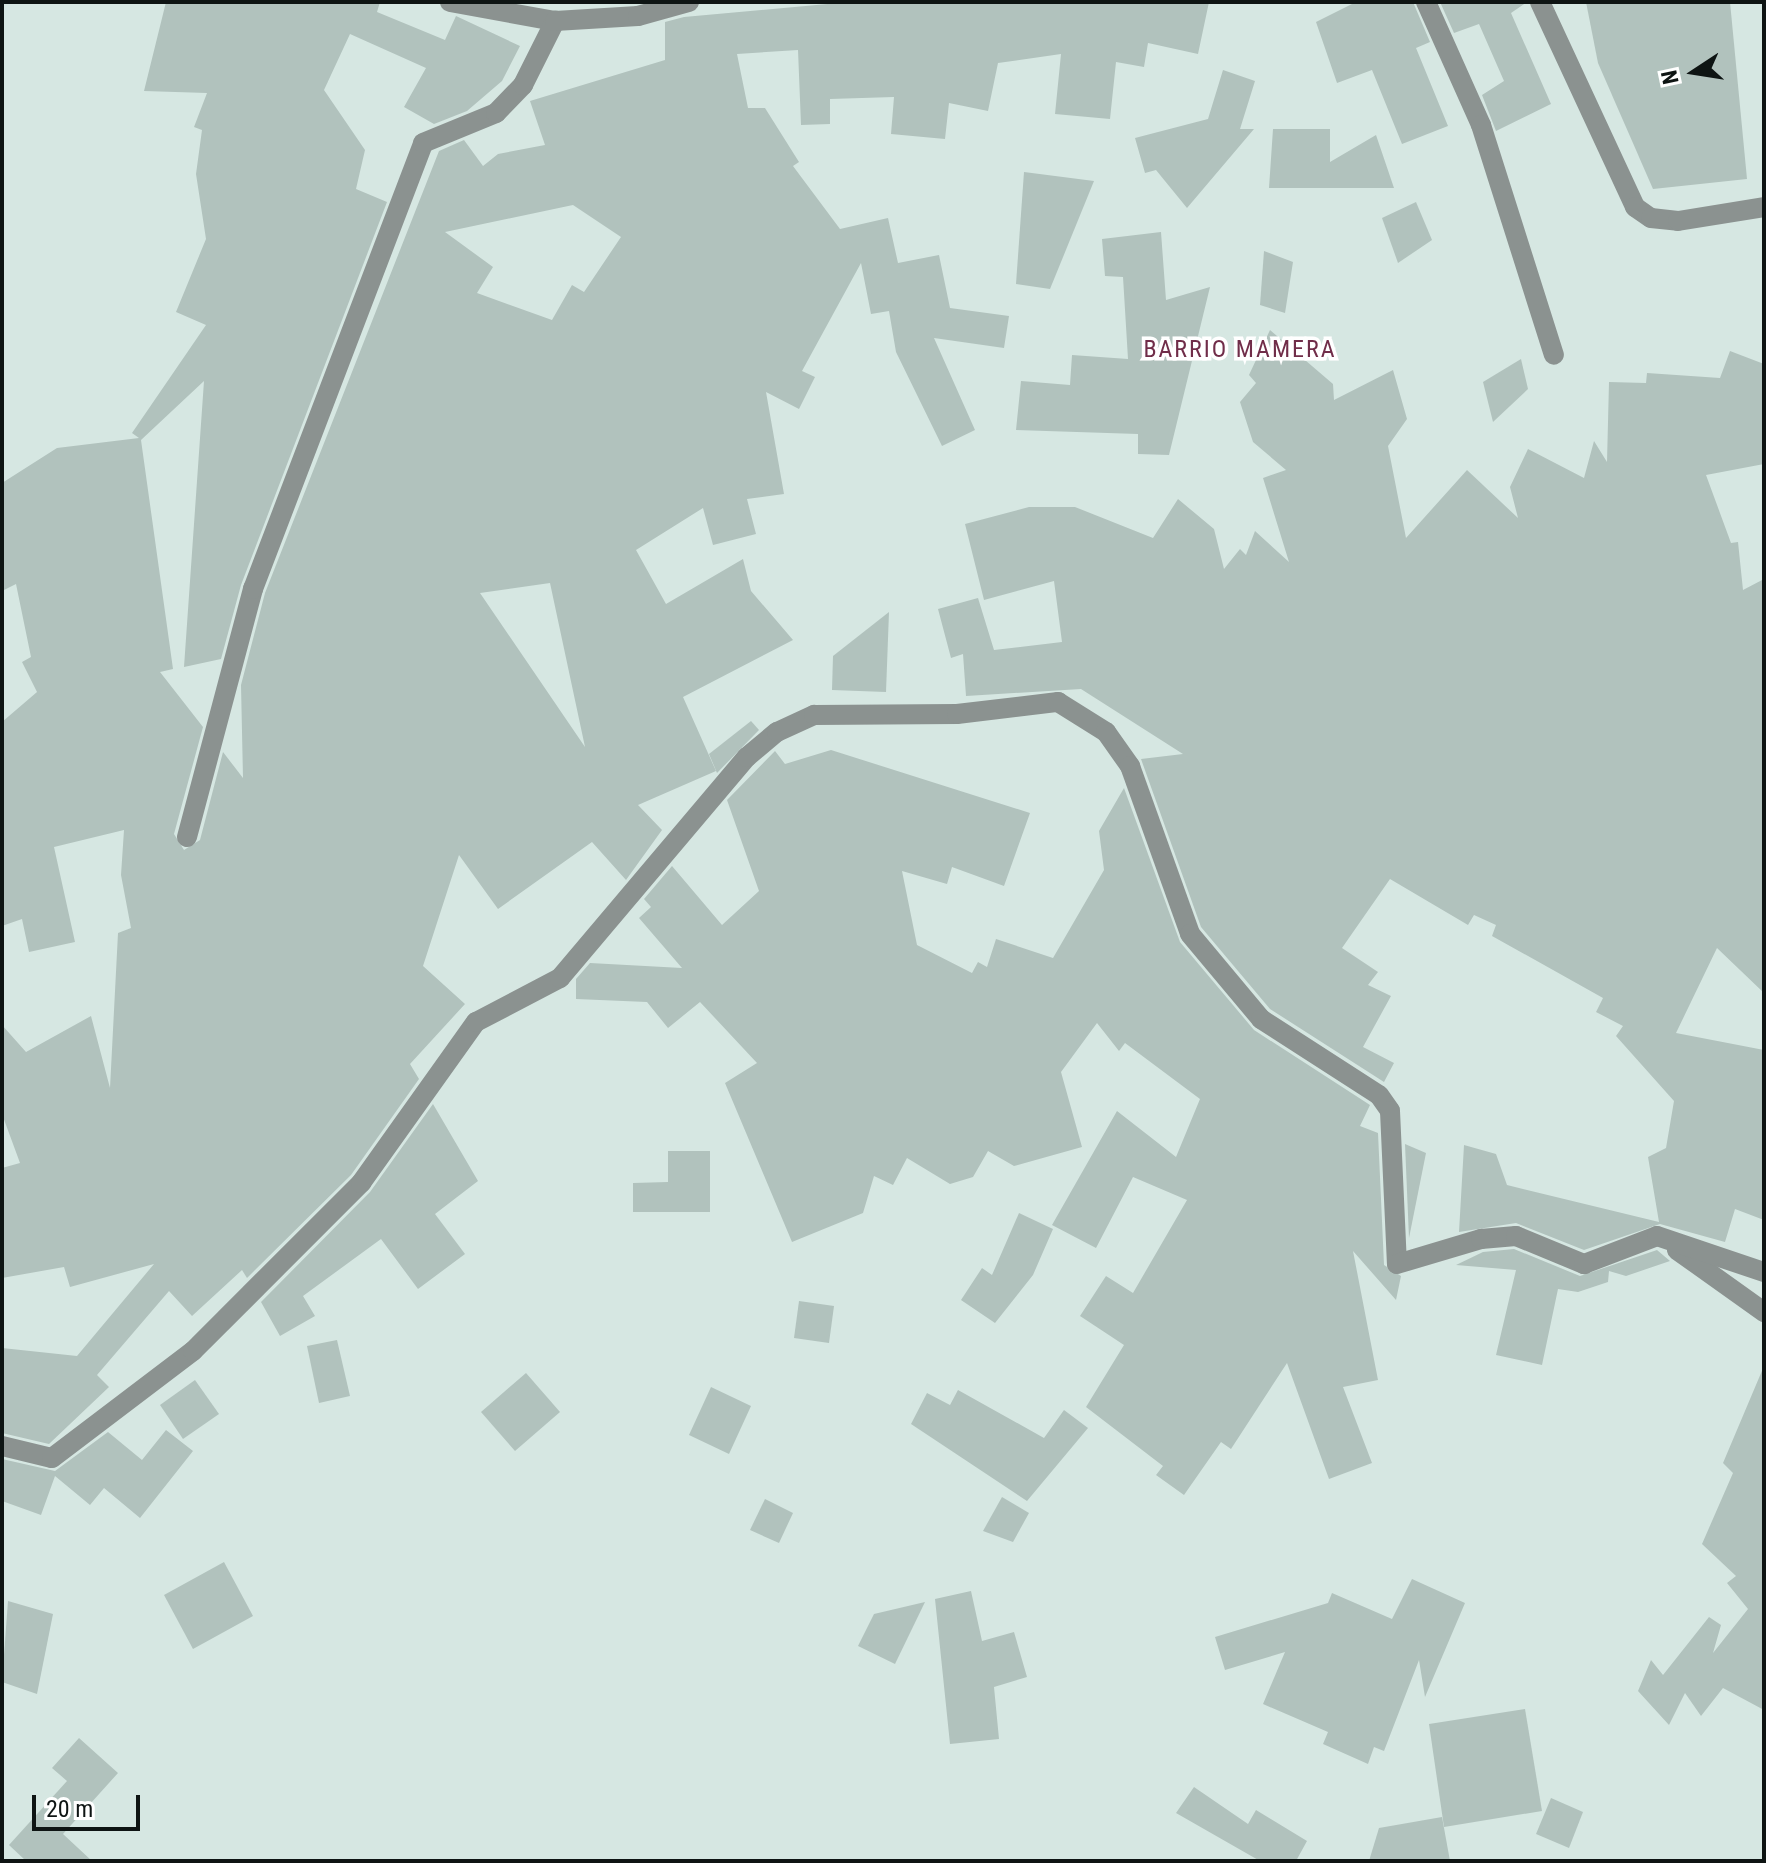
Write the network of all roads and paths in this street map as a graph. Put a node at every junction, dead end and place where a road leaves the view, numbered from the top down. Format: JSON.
{"nodes":[{"id":1,"x":450,"y":2,"type":"edge"},
{"id":2,"x":689,"y":2,"type":"edge"},
{"id":3,"x":1426,"y":2,"type":"edge"},
{"id":4,"x":1540,"y":2,"type":"edge"},
{"id":5,"x":555,"y":21,"type":"junction"},
{"id":6,"x":1764,"y":207,"type":"edge"},
{"id":7,"x":1554,"y":355,"type":"dead end"},
{"id":8,"x":187,"y":837,"type":"dead end"},
{"id":9,"x":1657,"y":1236,"type":"junction"},
{"id":10,"x":1764,"y":1272,"type":"edge"},
{"id":11,"x":1764,"y":1312,"type":"edge"},
{"id":12,"x":2,"y":1446,"type":"edge"}],
"edges":[{"from":1,"to":5,"type":"street"},
{"from":2,"to":5,"type":"street"},
{"from":3,"to":7,"type":"street"},
{"from":4,"to":6,"type":"street"},
{"from":5,"to":8,"type":"street"},
{"from":9,"to":10,"type":"street"},
{"from":9,"to":11,"type":"street"},
{"from":9,"to":12,"type":"street"}]}
